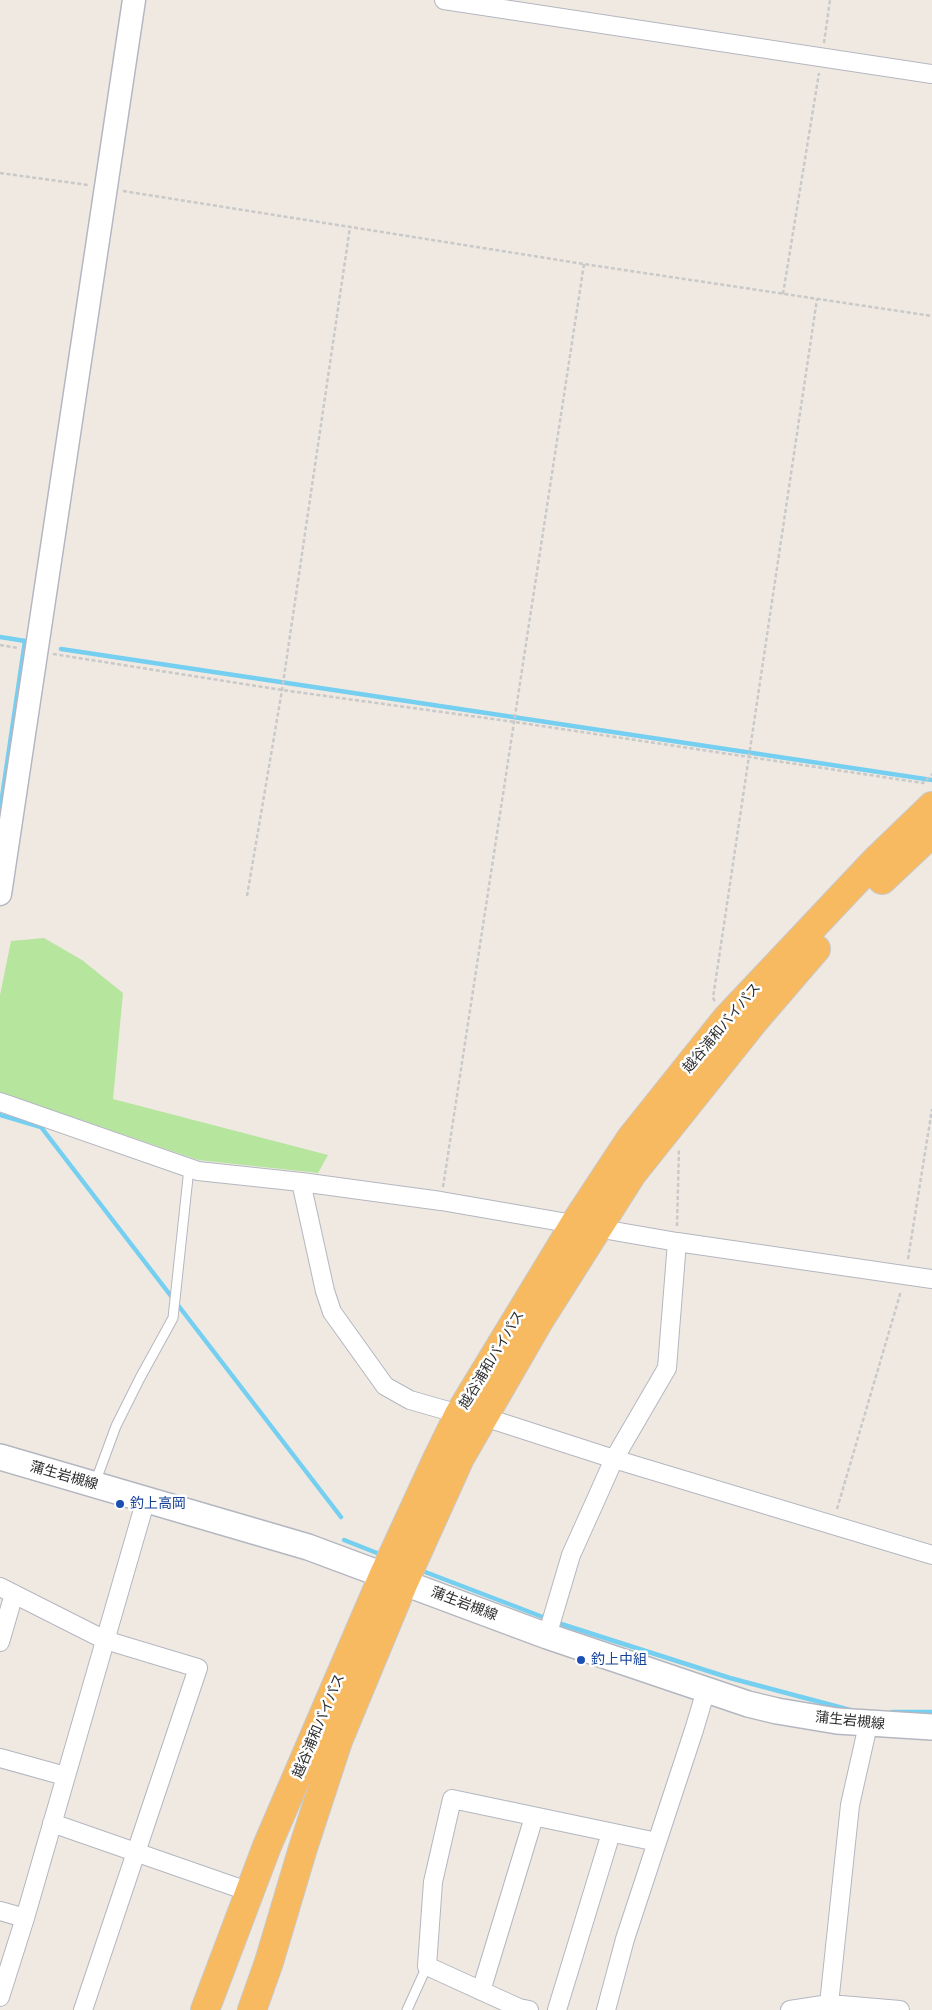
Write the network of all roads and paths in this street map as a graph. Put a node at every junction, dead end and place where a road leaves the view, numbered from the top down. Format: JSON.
{"nodes":[{"id":1,"x":134,"y":0,"type":"edge"},
{"id":2,"x":444,"y":0,"type":"edge"},
{"id":3,"x":830,"y":0,"type":"edge"},
{"id":4,"x":822,"y":58,"type":"junction"},
{"id":5,"x":932,"y":74,"type":"edge"},
{"id":6,"x":0,"y":173,"type":"edge"},
{"id":7,"x":106,"y":188,"type":"junction"},
{"id":8,"x":350,"y":227,"type":"junction"},
{"id":9,"x":584,"y":264,"type":"junction"},
{"id":10,"x":782,"y":294,"type":"junction"},
{"id":11,"x":817,"y":299,"type":"junction"},
{"id":12,"x":932,"y":316,"type":"edge"},
{"id":13,"x":0,"y":645,"type":"edge"},
{"id":14,"x":37,"y":651,"type":"junction"},
{"id":15,"x":282,"y":690,"type":"junction"},
{"id":16,"x":514,"y":722,"type":"junction"},
{"id":17,"x":932,"y":774,"type":"edge"},
{"id":18,"x":932,"y":806,"type":"edge"},
{"id":19,"x":932,"y":833,"type":"edge"},
{"id":20,"x":0,"y":894,"type":"edge"},
{"id":21,"x":247,"y":896,"type":"dead end"},
{"id":22,"x":726,"y":1019,"type":"junction"},
{"id":23,"x":0,"y":1102,"type":"edge"},
{"id":24,"x":932,"y":1109,"type":"edge"},
{"id":25,"x":679,"y":1115,"type":"junction"},
{"id":26,"x":189,"y":1168,"type":"junction"},
{"id":27,"x":301,"y":1182,"type":"junction"},
{"id":28,"x":441,"y":1201,"type":"junction"},
{"id":29,"x":587,"y":1225,"type":"junction"},
{"id":30,"x":676,"y":1242,"type":"junction"},
{"id":31,"x":906,"y":1275,"type":"junction"},
{"id":32,"x":932,"y":1279,"type":"edge"},
{"id":33,"x":472,"y":1416,"type":"junction"},
{"id":34,"x":0,"y":1457,"type":"edge"},
{"id":35,"x":614,"y":1459,"type":"junction"},
{"id":36,"x":95,"y":1485,"type":"junction"},
{"id":37,"x":146,"y":1499,"type":"junction"},
{"id":38,"x":832,"y":1525,"type":"junction"},
{"id":39,"x":932,"y":1555,"type":"edge"},
{"id":40,"x":394,"y":1578,"type":"junction"},
{"id":41,"x":7,"y":1590,"type":"edge"},
{"id":42,"x":547,"y":1636,"type":"junction"},
{"id":43,"x":105,"y":1640,"type":"junction"},
{"id":44,"x":0,"y":1642,"type":"edge"},
{"id":45,"x":706,"y":1690,"type":"junction"},
{"id":46,"x":868,"y":1724,"type":"junction"},
{"id":47,"x":932,"y":1727,"type":"edge"},
{"id":48,"x":0,"y":1758,"type":"edge"},
{"id":49,"x":65,"y":1776,"type":"junction"},
{"id":50,"x":534,"y":1816,"type":"junction"},
{"id":51,"x":52,"y":1823,"type":"junction"},
{"id":52,"x":611,"y":1832,"type":"junction"},
{"id":53,"x":657,"y":1842,"type":"junction"},
{"id":54,"x":136,"y":1853,"type":"junction"},
{"id":55,"x":250,"y":1892,"type":"junction"},
{"id":56,"x":0,"y":1911,"type":"edge"},
{"id":57,"x":25,"y":1918,"type":"junction"},
{"id":58,"x":269,"y":1962,"type":"junction"},
{"id":59,"x":427,"y":1966,"type":"junction"},
{"id":60,"x":481,"y":1991,"type":"junction"},
{"id":61,"x":0,"y":1998,"type":"edge"},
{"id":62,"x":829,"y":2004,"type":"junction"},
{"id":63,"x":83,"y":2010,"type":"edge"},
{"id":64,"x":205,"y":2010,"type":"edge"},
{"id":65,"x":245,"y":2010,"type":"edge"},
{"id":66,"x":252,"y":2010,"type":"edge"},
{"id":67,"x":407,"y":2010,"type":"edge"},
{"id":68,"x":529,"y":2010,"type":"edge"},
{"id":69,"x":557,"y":2010,"type":"edge"},
{"id":70,"x":606,"y":2010,"type":"edge"},
{"id":71,"x":790,"y":2010,"type":"edge"},
{"id":72,"x":900,"y":2010,"type":"edge"}],
"edges":[{"from":1,"to":7,"type":"street"},
{"from":2,"to":4,"type":"street"},
{"from":3,"to":4,"type":"path"},
{"from":4,"to":5,"type":"street"},
{"from":4,"to":10,"type":"path"},
{"from":6,"to":7,"type":"path"},
{"from":7,"to":8,"type":"path"},
{"from":7,"to":14,"type":"street"},
{"from":8,"to":9,"type":"path"},
{"from":8,"to":15,"type":"path"},
{"from":9,"to":10,"type":"path"},
{"from":9,"to":16,"type":"path"},
{"from":10,"to":11,"type":"path"},
{"from":11,"to":12,"type":"path"},
{"from":11,"to":22,"type":"path"},
{"from":13,"to":14,"type":"path"},
{"from":14,"to":15,"type":"path"},
{"from":14,"to":20,"type":"street"},
{"from":15,"to":16,"type":"path"},
{"from":15,"to":21,"type":"path"},
{"from":16,"to":17,"type":"path"},
{"from":16,"to":28,"type":"path"},
{"from":18,"to":22,"type":"highway","name":"越谷浦和バイパス"},
{"from":19,"to":25,"type":"highway","name":"越谷浦和バイパス"},
{"from":22,"to":29,"type":"highway","name":"越谷浦和バイパス"},
{"from":23,"to":26,"type":"street"},
{"from":24,"to":31,"type":"path"},
{"from":25,"to":29,"type":"highway","name":"越谷浦和バイパス"},
{"from":25,"to":30,"type":"path"},
{"from":26,"to":27,"type":"street"},
{"from":26,"to":36,"type":"lane"},
{"from":27,"to":28,"type":"street"},
{"from":27,"to":33,"type":"street"},
{"from":28,"to":29,"type":"street"},
{"from":29,"to":30,"type":"street"},
{"from":29,"to":33,"type":"highway","name":"越谷浦和バイパス"},
{"from":30,"to":31,"type":"street"},
{"from":30,"to":35,"type":"street"},
{"from":31,"to":32,"type":"street"},
{"from":31,"to":38,"type":"path"},
{"from":33,"to":35,"type":"street"},
{"from":33,"to":40,"type":"highway","name":"越谷浦和バイパス"},
{"from":34,"to":36,"type":"main road","name":"蒲生岩槻線"},
{"from":35,"to":38,"type":"street"},
{"from":35,"to":42,"type":"street"},
{"from":36,"to":37,"type":"main road","name":"蒲生岩槻線"},
{"from":37,"to":40,"type":"main road","name":"蒲生岩槻線"},
{"from":37,"to":43,"type":"street"},
{"from":38,"to":39,"type":"street"},
{"from":40,"to":42,"type":"main road","name":"蒲生岩槻線"},
{"from":40,"to":55,"type":"highway","name":"越谷浦和バイパス"},
{"from":40,"to":58,"type":"highway","name":"越谷浦和バイパス"},
{"from":41,"to":43,"type":"street"},
{"from":41,"to":44,"type":"street"},
{"from":42,"to":45,"type":"main road","name":"蒲生岩槻線"},
{"from":43,"to":49,"type":"street"},
{"from":43,"to":54,"type":"street"},
{"from":45,"to":46,"type":"main road","name":"蒲生岩槻線"},
{"from":45,"to":53,"type":"street"},
{"from":46,"to":47,"type":"main road","name":"蒲生岩槻線"},
{"from":46,"to":62,"type":"street"},
{"from":48,"to":49,"type":"street"},
{"from":49,"to":51,"type":"street"},
{"from":50,"to":52,"type":"street"},
{"from":50,"to":59,"type":"street"},
{"from":50,"to":60,"type":"street"},
{"from":51,"to":54,"type":"street"},
{"from":51,"to":57,"type":"street"},
{"from":52,"to":53,"type":"street"},
{"from":52,"to":69,"type":"street"},
{"from":53,"to":70,"type":"street"},
{"from":54,"to":55,"type":"street"},
{"from":54,"to":63,"type":"street"},
{"from":55,"to":64,"type":"highway","name":"越谷浦和バイパス"},
{"from":56,"to":57,"type":"street"},
{"from":57,"to":61,"type":"street"},
{"from":58,"to":65,"type":"highway"},
{"from":58,"to":66,"type":"highway","name":"越谷浦和バイパス"},
{"from":59,"to":60,"type":"street"},
{"from":59,"to":67,"type":"lane"},
{"from":60,"to":68,"type":"street"},
{"from":62,"to":71,"type":"street"},
{"from":62,"to":72,"type":"street"}]}
